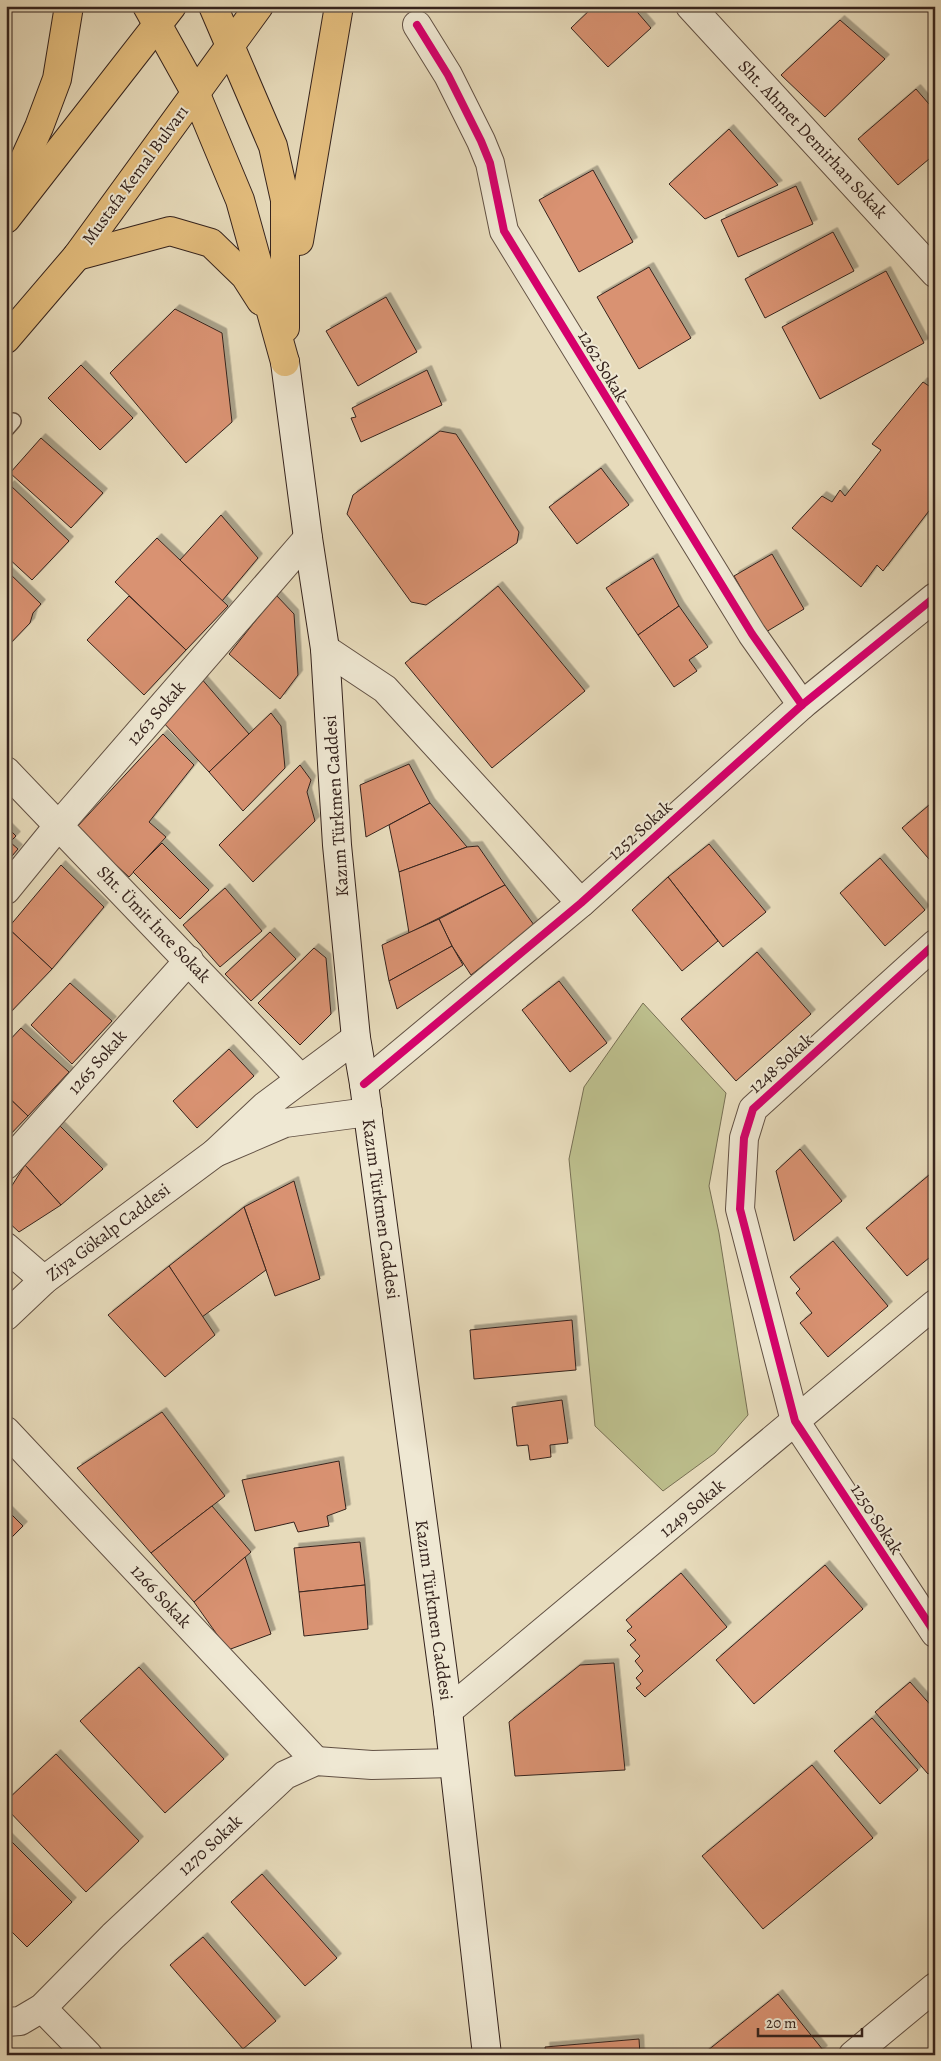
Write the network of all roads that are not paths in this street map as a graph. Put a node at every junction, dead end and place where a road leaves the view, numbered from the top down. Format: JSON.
{"nodes":[{"id":1,"x":70,"y":6,"type":"edge"},
{"id":2,"x":213,"y":6,"type":"edge"},
{"id":3,"x":260,"y":6,"type":"edge"},
{"id":4,"x":339,"y":6,"type":"edge"},
{"id":5,"x":690,"y":6,"type":"edge"},
{"id":6,"x":159,"y":12,"type":"edge"},
{"id":7,"x":417,"y":24,"type":"dead end"},
{"id":8,"x":230,"y":46,"type":"junction"},
{"id":9,"x":196,"y":92,"type":"junction"},
{"id":10,"x":6,"y":200,"type":"edge"},
{"id":11,"x":6,"y":219,"type":"edge"},
{"id":12,"x":76,"y":256,"type":"junction"},
{"id":13,"x":935,"y":273,"type":"edge"},
{"id":14,"x":6,"y":339,"type":"edge"},
{"id":15,"x":285,"y":362,"type":"junction"},
{"id":16,"x":308,"y":538,"type":"junction"},
{"id":17,"x":935,"y":597,"type":"edge"},
{"id":18,"x":325,"y":649,"type":"junction"},
{"id":19,"x":802,"y":705,"type":"junction"},
{"id":20,"x":6,"y":771,"type":"edge"},
{"id":21,"x":59,"y":825,"type":"junction"},
{"id":22,"x":6,"y":890,"type":"edge"},
{"id":23,"x":581,"y":904,"type":"junction"},
{"id":24,"x":935,"y":944,"type":"edge"},
{"id":25,"x":189,"y":960,"type":"junction"},
{"id":26,"x":356,"y":1038,"type":"junction"},
{"id":27,"x":301,"y":1079,"type":"junction"},
{"id":28,"x":364,"y":1084,"type":"junction"},
{"id":29,"x":368,"y":1112,"type":"junction"},
{"id":30,"x":215,"y":1153,"type":"junction"},
{"id":31,"x":6,"y":1166,"type":"edge"},
{"id":32,"x":6,"y":1247,"type":"edge"},
{"id":33,"x":44,"y":1280,"type":"junction"},
{"id":34,"x":935,"y":1304,"type":"edge"},
{"id":35,"x":6,"y":1316,"type":"edge"},
{"id":36,"x":795,"y":1422,"type":"junction"},
{"id":37,"x":6,"y":1431,"type":"edge"},
{"id":38,"x":935,"y":1633,"type":"edge"},
{"id":39,"x":448,"y":1711,"type":"junction"},
{"id":40,"x":316,"y":1761,"type":"junction"},
{"id":41,"x":453,"y":1763,"type":"junction"},
{"id":42,"x":935,"y":1986,"type":"edge"},
{"id":43,"x":42,"y":2008,"type":"junction"},
{"id":44,"x":6,"y":2022,"type":"edge"},
{"id":45,"x":88,"y":2055,"type":"edge"},
{"id":46,"x":487,"y":2055,"type":"edge"},
{"id":47,"x":853,"y":2055,"type":"edge"}],
"edges":[{"from":1,"to":10,"type":"highway"},
{"from":2,"to":8,"type":"highway"},
{"from":3,"to":8,"type":"highway","name":"Mustafa Kemal Bulvarı"},
{"from":4,"to":15,"type":"highway"},
{"from":5,"to":13,"type":"street","name":"Sht. Ahmet Demirhan Sokak"},
{"from":6,"to":9,"type":"highway"},
{"from":6,"to":11,"type":"highway"},
{"from":7,"to":19,"type":"street","name":"1262 Sokak"},
{"from":8,"to":9,"type":"highway","name":"Mustafa Kemal Bulvarı"},
{"from":8,"to":15,"type":"highway"},
{"from":9,"to":12,"type":"highway","name":"Mustafa Kemal Bulvarı"},
{"from":9,"to":15,"type":"highway"},
{"from":12,"to":14,"type":"highway","name":"Mustafa Kemal Bulvarı"},
{"from":12,"to":15,"type":"highway"},
{"from":15,"to":16,"type":"street","name":"Kazım Türkmen Caddesi"},
{"from":16,"to":18,"type":"street","name":"Kazım Türkmen Caddesi"},
{"from":16,"to":21,"type":"street","name":"1263 Sokak"},
{"from":17,"to":19,"type":"street","name":"1252 Sokak"},
{"from":18,"to":23,"type":"street"},
{"from":18,"to":26,"type":"street","name":"Kazım Türkmen Caddesi"},
{"from":19,"to":23,"type":"street","name":"1252 Sokak"},
{"from":20,"to":21,"type":"street","name":"Sht. Ümit İnce Sokak"},
{"from":21,"to":22,"type":"street","name":"1263 Sokak"},
{"from":21,"to":25,"type":"street","name":"Sht. Ümit İnce Sokak"},
{"from":23,"to":28,"type":"street","name":"1252 Sokak"},
{"from":24,"to":36,"type":"street","name":"1248 Sokak"},
{"from":25,"to":27,"type":"street","name":"Sht. Ümit İnce Sokak"},
{"from":25,"to":31,"type":"street","name":"1265 Sokak"},
{"from":26,"to":27,"type":"street"},
{"from":26,"to":28,"type":"street","name":"Kazım Türkmen Caddesi"},
{"from":27,"to":30,"type":"street"},
{"from":28,"to":29,"type":"street","name":"Kazım Türkmen Caddesi"},
{"from":29,"to":30,"type":"street"},
{"from":29,"to":39,"type":"street","name":"Kazım Türkmen Caddesi"},
{"from":30,"to":33,"type":"street","name":"Ziya Gökalp Caddesi"},
{"from":32,"to":33,"type":"street"},
{"from":33,"to":35,"type":"street","name":"Ziya Gökalp Caddesi"},
{"from":34,"to":36,"type":"street","name":"1249 Sokak"},
{"from":36,"to":38,"type":"street","name":"1250 Sokak"},
{"from":36,"to":39,"type":"street","name":"1249 Sokak"},
{"from":37,"to":40,"type":"street","name":"1266 Sokak"},
{"from":39,"to":41,"type":"street","name":"Kazım Türkmen Caddesi"},
{"from":40,"to":41,"type":"street","name":"1270 Sokak"},
{"from":40,"to":43,"type":"street","name":"1270 Sokak"},
{"from":41,"to":46,"type":"street","name":"Kazım Türkmen Caddesi"},
{"from":42,"to":47,"type":"street"},
{"from":43,"to":44,"type":"street","name":"1270 Sokak"},
{"from":43,"to":45,"type":"street"}]}
